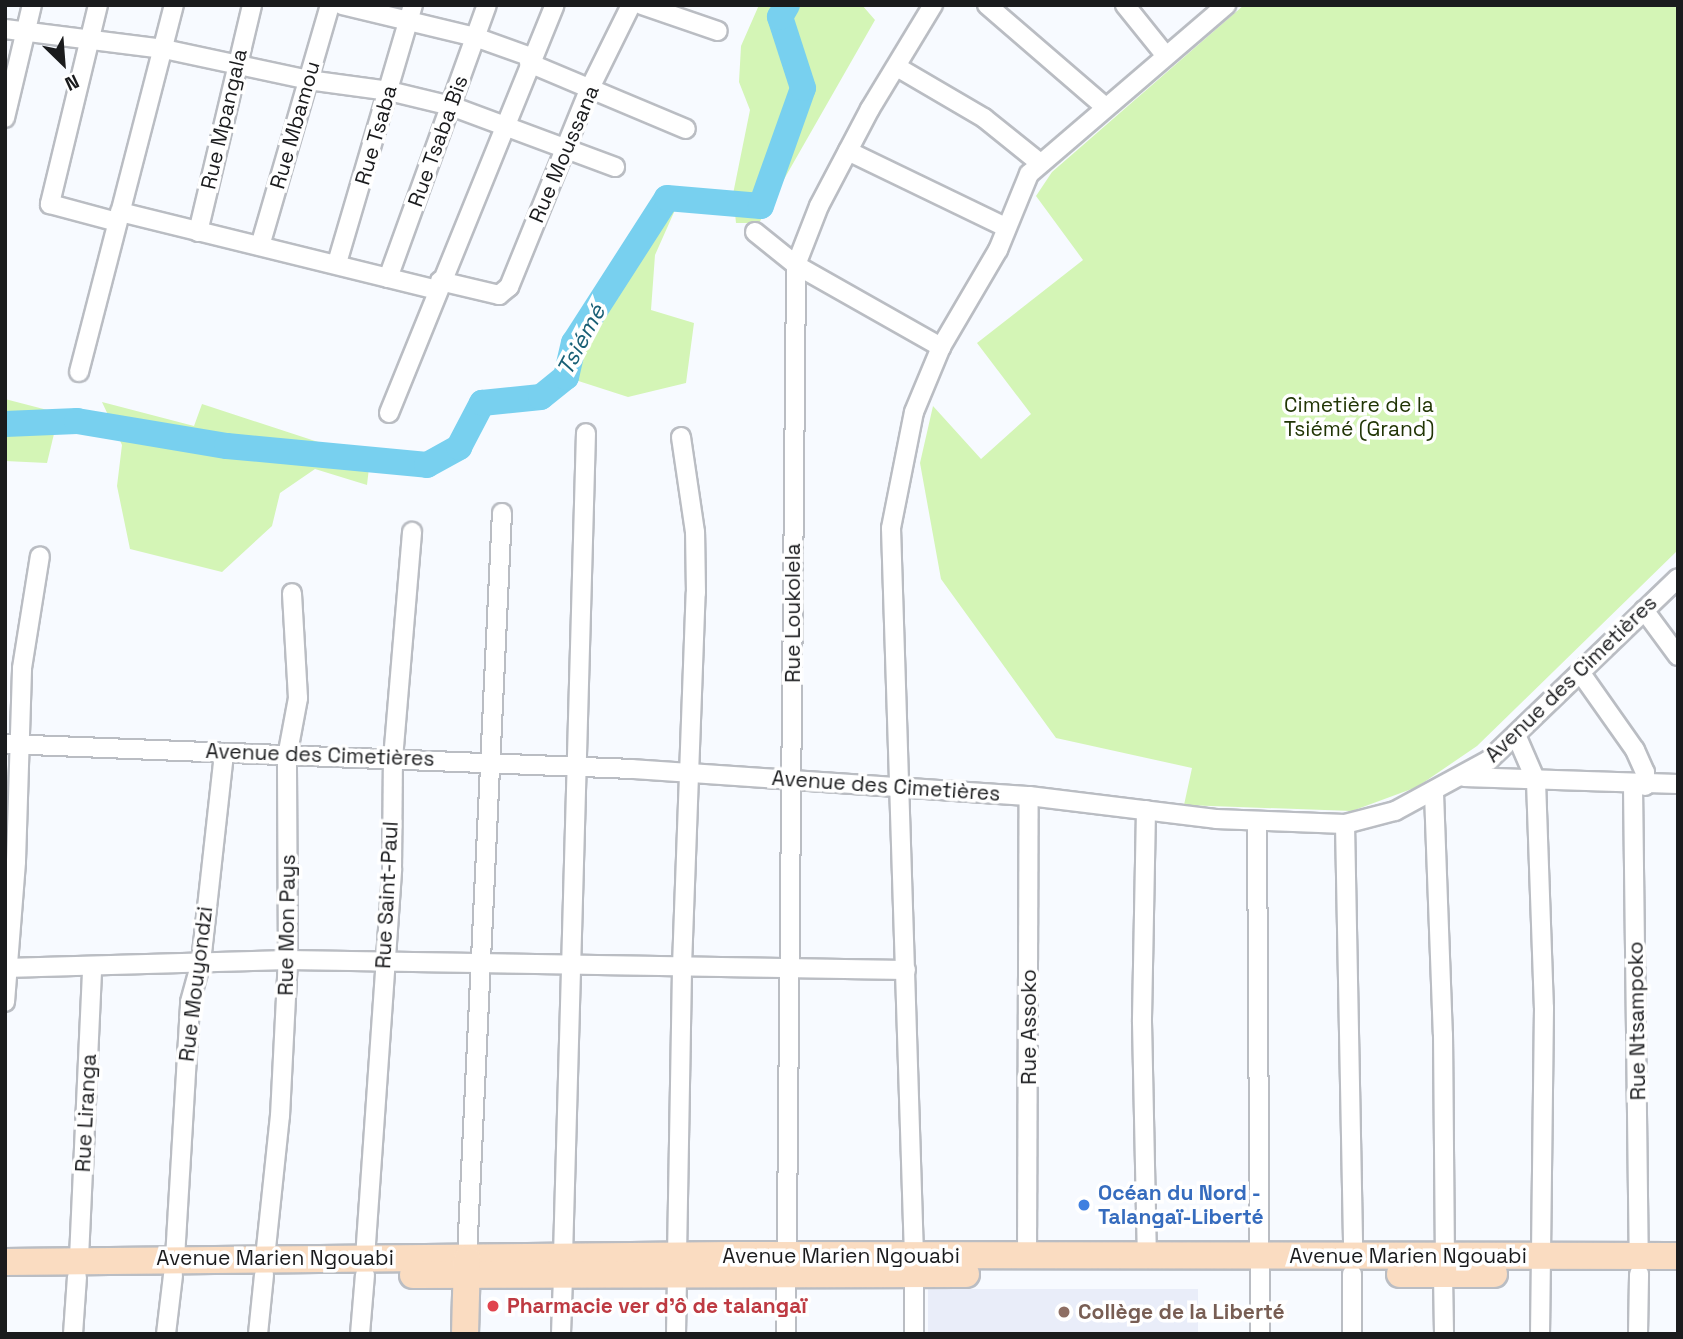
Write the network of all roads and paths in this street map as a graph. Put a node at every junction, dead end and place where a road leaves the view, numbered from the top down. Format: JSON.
{"nodes":[{"id":1,"x":32,"y":5,"type":"edge"},
{"id":2,"x":99,"y":5,"type":"edge"},
{"id":3,"x":174,"y":5,"type":"edge"},
{"id":4,"x":252,"y":5,"type":"edge"},
{"id":5,"x":330,"y":5,"type":"edge"},
{"id":6,"x":342,"y":5,"type":"edge"},
{"id":7,"x":487,"y":5,"type":"edge"},
{"id":8,"x":555,"y":5,"type":"edge"},
{"id":9,"x":631,"y":5,"type":"edge"},
{"id":10,"x":642,"y":5,"type":"edge"},
{"id":11,"x":933,"y":5,"type":"edge"},
{"id":12,"x":987,"y":5,"type":"edge"},
{"id":13,"x":1125,"y":5,"type":"edge"},
{"id":14,"x":1226,"y":5,"type":"edge"},
{"id":15,"x":411,"y":12,"type":"edge"},
{"id":16,"x":5,"y":29,"type":"edge"},
{"id":17,"x":718,"y":31,"type":"dead end"},
{"id":18,"x":25,"y":32,"type":"junction"},
{"id":19,"x":475,"y":37,"type":"junction"},
{"id":20,"x":91,"y":38,"type":"junction"},
{"id":21,"x":164,"y":49,"type":"junction"},
{"id":22,"x":1166,"y":56,"type":"junction"},
{"id":23,"x":530,"y":60,"type":"junction"},
{"id":24,"x":236,"y":65,"type":"junction"},
{"id":25,"x":897,"y":67,"type":"junction"},
{"id":26,"x":309,"y":80,"type":"junction"},
{"id":27,"x":590,"y":88,"type":"junction"},
{"id":28,"x":389,"y":91,"type":"junction"},
{"id":29,"x":451,"y":106,"type":"junction"},
{"id":30,"x":1105,"y":107,"type":"junction"},
{"id":31,"x":5,"y":118,"type":"edge"},
{"id":32,"x":506,"y":126,"type":"junction"},
{"id":33,"x":686,"y":129,"type":"dead end"},
{"id":34,"x":565,"y":147,"type":"junction"},
{"id":35,"x":848,"y":152,"type":"junction"},
{"id":36,"x":1040,"y":163,"type":"junction"},
{"id":37,"x":615,"y":167,"type":"dead end"},
{"id":38,"x":118,"y":217,"type":"junction"},
{"id":39,"x":1005,"y":227,"type":"junction"},
{"id":40,"x":198,"y":232,"type":"junction"},
{"id":41,"x":755,"y":232,"type":"dead end"},
{"id":42,"x":260,"y":246,"type":"junction"},
{"id":43,"x":337,"y":263,"type":"junction"},
{"id":44,"x":796,"y":265,"type":"junction"},
{"id":45,"x":388,"y":278,"type":"junction"},
{"id":46,"x":438,"y":285,"type":"junction"},
{"id":47,"x":941,"y":346,"type":"junction"},
{"id":48,"x":79,"y":372,"type":"dead end"},
{"id":49,"x":389,"y":414,"type":"dead end"},
{"id":50,"x":586,"y":433,"type":"dead end"},
{"id":51,"x":681,"y":437,"type":"dead end"},
{"id":52,"x":502,"y":513,"type":"dead end"},
{"id":53,"x":412,"y":532,"type":"dead end"},
{"id":54,"x":40,"y":556,"type":"dead end"},
{"id":55,"x":1678,"y":578,"type":"edge"},
{"id":56,"x":292,"y":593,"type":"dead end"},
{"id":57,"x":1644,"y":610,"type":"junction"},
{"id":58,"x":1678,"y":656,"type":"edge"},
{"id":59,"x":1580,"y":672,"type":"junction"},
{"id":60,"x":1517,"y":737,"type":"junction"},
{"id":61,"x":13,"y":745,"type":"edge"},
{"id":62,"x":224,"y":753,"type":"junction"},
{"id":63,"x":287,"y":757,"type":"junction"},
{"id":64,"x":393,"y":759,"type":"junction"},
{"id":65,"x":488,"y":761,"type":"junction"},
{"id":66,"x":580,"y":767,"type":"junction"},
{"id":67,"x":690,"y":774,"type":"junction"},
{"id":68,"x":1464,"y":777,"type":"junction"},
{"id":69,"x":792,"y":779,"type":"junction"},
{"id":70,"x":1536,"y":781,"type":"junction"},
{"id":71,"x":1678,"y":784,"type":"edge"},
{"id":72,"x":903,"y":786,"type":"junction"},
{"id":73,"x":1639,"y":786,"type":"junction"},
{"id":74,"x":1434,"y":793,"type":"junction"},
{"id":75,"x":1029,"y":796,"type":"junction"},
{"id":76,"x":1146,"y":810,"type":"junction"},
{"id":77,"x":1257,"y":822,"type":"junction"},
{"id":78,"x":1345,"y":824,"type":"junction"},
{"id":79,"x":288,"y":960,"type":"junction"},
{"id":80,"x":384,"y":960,"type":"junction"},
{"id":81,"x":570,"y":961,"type":"junction"},
{"id":82,"x":201,"y":962,"type":"junction"},
{"id":83,"x":480,"y":963,"type":"junction"},
{"id":84,"x":682,"y":966,"type":"junction"},
{"id":85,"x":92,"y":967,"type":"junction"},
{"id":86,"x":7,"y":968,"type":"edge"},
{"id":87,"x":906,"y":970,"type":"junction"},
{"id":88,"x":789,"y":971,"type":"junction"},
{"id":89,"x":5,"y":1002,"type":"edge"},
{"id":90,"x":1678,"y":1256,"type":"edge"},
{"id":91,"x":1027,"y":1258,"type":"junction"},
{"id":92,"x":1147,"y":1258,"type":"junction"},
{"id":93,"x":5,"y":1262,"type":"edge"},
{"id":94,"x":677,"y":1265,"type":"junction"},
{"id":95,"x":788,"y":1265,"type":"junction"},
{"id":96,"x":914,"y":1265,"type":"junction"},
{"id":97,"x":1259,"y":1265,"type":"junction"},
{"id":98,"x":1444,"y":1265,"type":"junction"},
{"id":99,"x":1540,"y":1265,"type":"junction"},
{"id":100,"x":1639,"y":1265,"type":"junction"},
{"id":101,"x":174,"y":1266,"type":"junction"},
{"id":102,"x":563,"y":1266,"type":"junction"},
{"id":103,"x":1352,"y":1266,"type":"junction"},
{"id":104,"x":264,"y":1267,"type":"junction"},
{"id":105,"x":365,"y":1267,"type":"junction"},
{"id":106,"x":467,"y":1267,"type":"junction"},
{"id":107,"x":78,"y":1268,"type":"junction"},
{"id":108,"x":1678,"y":1274,"type":"edge"},
{"id":109,"x":5,"y":1278,"type":"edge"},
{"id":110,"x":73,"y":1334,"type":"edge"},
{"id":111,"x":166,"y":1334,"type":"edge"},
{"id":112,"x":258,"y":1334,"type":"edge"},
{"id":113,"x":360,"y":1334,"type":"edge"},
{"id":114,"x":465,"y":1334,"type":"edge"},
{"id":115,"x":561,"y":1334,"type":"edge"},
{"id":116,"x":677,"y":1334,"type":"edge"},
{"id":117,"x":786,"y":1334,"type":"edge"},
{"id":118,"x":914,"y":1334,"type":"edge"},
{"id":119,"x":1260,"y":1334,"type":"edge"},
{"id":120,"x":1352,"y":1334,"type":"edge"},
{"id":121,"x":1444,"y":1334,"type":"edge"},
{"id":122,"x":1540,"y":1334,"type":"edge"},
{"id":123,"x":1638,"y":1334,"type":"edge"}],
"edges":[{"from":1,"to":18,"type":"street"},
{"from":2,"to":20,"type":"street"},
{"from":3,"to":21,"type":"street"},
{"from":4,"to":24,"type":"street","name":"Rue Mpangala"},
{"from":5,"to":26,"type":"street","name":"Rue Mbamou"},
{"from":6,"to":15,"type":"street"},
{"from":7,"to":19,"type":"street","name":"Rue Tsaba Bis"},
{"from":8,"to":23,"type":"street"},
{"from":9,"to":27,"type":"street","name":"Rue Moussana"},
{"from":10,"to":17,"type":"street"},
{"from":11,"to":25,"type":"street","name":"Rue Loukolela"},
{"from":12,"to":30,"type":"street"},
{"from":13,"to":22,"type":"street"},
{"from":14,"to":22,"type":"street"},
{"from":15,"to":19,"type":"street"},
{"from":15,"to":28,"type":"street","name":"Rue Tsaba"},
{"from":16,"to":18,"type":"street"},
{"from":18,"to":20,"type":"street"},
{"from":18,"to":31,"type":"street"},
{"from":19,"to":23,"type":"street"},
{"from":19,"to":29,"type":"street","name":"Rue Tsaba Bis"},
{"from":20,"to":21,"type":"street"},
{"from":20,"to":38,"type":"street"},
{"from":21,"to":24,"type":"street"},
{"from":21,"to":38,"type":"street"},
{"from":22,"to":30,"type":"street"},
{"from":23,"to":27,"type":"street"},
{"from":23,"to":32,"type":"street"},
{"from":24,"to":26,"type":"street"},
{"from":24,"to":40,"type":"street","name":"Rue Mpangala"},
{"from":25,"to":35,"type":"street","name":"Rue Loukolela"},
{"from":25,"to":36,"type":"street"},
{"from":26,"to":28,"type":"street"},
{"from":26,"to":42,"type":"street","name":"Rue Mbamou"},
{"from":27,"to":33,"type":"street"},
{"from":27,"to":34,"type":"street","name":"Rue Moussana"},
{"from":28,"to":29,"type":"street"},
{"from":28,"to":43,"type":"street","name":"Rue Tsaba"},
{"from":29,"to":32,"type":"street"},
{"from":29,"to":45,"type":"street","name":"Rue Tsaba Bis"},
{"from":30,"to":36,"type":"street"},
{"from":32,"to":34,"type":"street"},
{"from":32,"to":46,"type":"street"},
{"from":34,"to":37,"type":"street"},
{"from":34,"to":46,"type":"street","name":"Rue Moussana"},
{"from":35,"to":39,"type":"street"},
{"from":35,"to":44,"type":"street","name":"Rue Loukolela"},
{"from":36,"to":39,"type":"street"},
{"from":38,"to":40,"type":"street"},
{"from":38,"to":48,"type":"street"},
{"from":39,"to":47,"type":"street"},
{"from":40,"to":42,"type":"street"},
{"from":41,"to":44,"type":"street"},
{"from":42,"to":43,"type":"street"},
{"from":43,"to":45,"type":"street"},
{"from":44,"to":47,"type":"street"},
{"from":44,"to":69,"type":"street","name":"Rue Loukolela"},
{"from":45,"to":46,"type":"street"},
{"from":46,"to":49,"type":"street"},
{"from":47,"to":72,"type":"street"},
{"from":50,"to":66,"type":"street"},
{"from":51,"to":67,"type":"street"},
{"from":52,"to":65,"type":"street"},
{"from":53,"to":64,"type":"street","name":"Rue Saint-Paul"},
{"from":54,"to":61,"type":"street"},
{"from":55,"to":57,"type":"street","name":"Avenue des Cimetières"},
{"from":56,"to":63,"type":"street","name":"Rue Mon Pays"},
{"from":57,"to":58,"type":"street"},
{"from":57,"to":59,"type":"street","name":"Avenue des Cimetières"},
{"from":59,"to":60,"type":"street","name":"Avenue des Cimetières"},
{"from":59,"to":73,"type":"street","name":"Rue Ntsampoko"},
{"from":60,"to":68,"type":"street","name":"Avenue des Cimetières"},
{"from":60,"to":70,"type":"street"},
{"from":61,"to":62,"type":"street","name":"Avenue des Cimetières"},
{"from":61,"to":86,"type":"street"},
{"from":62,"to":63,"type":"street","name":"Avenue des Cimetières"},
{"from":62,"to":82,"type":"street","name":"Rue Mouyondzi"},
{"from":63,"to":64,"type":"street","name":"Avenue des Cimetières"},
{"from":63,"to":79,"type":"street","name":"Rue Mon Pays"},
{"from":64,"to":65,"type":"street","name":"Avenue des Cimetières"},
{"from":64,"to":80,"type":"street","name":"Rue Saint-Paul"},
{"from":65,"to":66,"type":"street","name":"Avenue des Cimetières"},
{"from":65,"to":83,"type":"street"},
{"from":66,"to":67,"type":"street","name":"Avenue des Cimetières"},
{"from":66,"to":81,"type":"street"},
{"from":67,"to":69,"type":"street","name":"Avenue des Cimetières"},
{"from":67,"to":84,"type":"street"},
{"from":68,"to":70,"type":"street"},
{"from":68,"to":74,"type":"street","name":"Avenue des Cimetières"},
{"from":69,"to":72,"type":"street","name":"Avenue des Cimetières"},
{"from":69,"to":88,"type":"street","name":"Rue Loukolela"},
{"from":70,"to":73,"type":"street"},
{"from":70,"to":99,"type":"street"},
{"from":71,"to":73,"type":"street"},
{"from":72,"to":75,"type":"street","name":"Avenue des Cimetières"},
{"from":72,"to":87,"type":"street"},
{"from":73,"to":100,"type":"street","name":"Rue Ntsampoko"},
{"from":74,"to":78,"type":"street","name":"Avenue des Cimetières"},
{"from":74,"to":98,"type":"street"},
{"from":75,"to":76,"type":"street","name":"Avenue des Cimetières"},
{"from":75,"to":91,"type":"street","name":"Rue Assoko"},
{"from":76,"to":77,"type":"street","name":"Avenue des Cimetières"},
{"from":76,"to":92,"type":"street"},
{"from":77,"to":78,"type":"street","name":"Avenue des Cimetières"},
{"from":77,"to":97,"type":"street"},
{"from":78,"to":103,"type":"street"},
{"from":79,"to":80,"type":"street"},
{"from":79,"to":82,"type":"street"},
{"from":79,"to":104,"type":"street","name":"Rue Mon Pays"},
{"from":80,"to":83,"type":"street"},
{"from":80,"to":105,"type":"street","name":"Rue Saint-Paul"},
{"from":81,"to":83,"type":"street"},
{"from":81,"to":84,"type":"street"},
{"from":81,"to":102,"type":"street"},
{"from":82,"to":85,"type":"street"},
{"from":82,"to":101,"type":"street","name":"Rue Mouyondzi"},
{"from":83,"to":106,"type":"street"},
{"from":84,"to":88,"type":"street"},
{"from":84,"to":94,"type":"street"},
{"from":85,"to":86,"type":"street"},
{"from":85,"to":107,"type":"street","name":"Rue Liranga"},
{"from":86,"to":89,"type":"street"},
{"from":87,"to":88,"type":"street"},
{"from":87,"to":96,"type":"street"},
{"from":88,"to":95,"type":"street","name":"Rue Loukolela"},
{"from":90,"to":100,"type":"main road","name":"Avenue Marien Ngouabi"},
{"from":91,"to":92,"type":"main road","name":"Avenue Marien Ngouabi"},
{"from":91,"to":96,"type":"main road","name":"Avenue Marien Ngouabi"},
{"from":92,"to":97,"type":"main road","name":"Avenue Marien Ngouabi"},
{"from":93,"to":107,"type":"main road","name":"Avenue Marien Ngouabi"},
{"from":94,"to":95,"type":"main road","name":"Avenue Marien Ngouabi"},
{"from":94,"to":102,"type":"main road","name":"Avenue Marien Ngouabi"},
{"from":94,"to":116,"type":"street"},
{"from":95,"to":96,"type":"main road","name":"Avenue Marien Ngouabi"},
{"from":95,"to":117,"type":"street","name":"Rue Loukolela"},
{"from":96,"to":97,"type":"main road"},
{"from":96,"to":118,"type":"street"},
{"from":97,"to":103,"type":"main road","name":"Avenue Marien Ngouabi"},
{"from":97,"to":119,"type":"street"},
{"from":98,"to":99,"type":"main road","name":"Avenue Marien Ngouabi"},
{"from":98,"to":103,"type":"main road","name":"Avenue Marien Ngouabi"},
{"from":98,"to":121,"type":"street"},
{"from":99,"to":100,"type":"main road","name":"Avenue Marien Ngouabi"},
{"from":99,"to":122,"type":"street"},
{"from":100,"to":108,"type":"main road"},
{"from":100,"to":123,"type":"street","name":"Rue Ntsampoko"},
{"from":101,"to":104,"type":"main road","name":"Avenue Marien Ngouabi"},
{"from":101,"to":107,"type":"main road","name":"Avenue Marien Ngouabi"},
{"from":101,"to":111,"type":"street","name":"Rue Mouyondzi"},
{"from":102,"to":106,"type":"main road","name":"Avenue Marien Ngouabi"},
{"from":102,"to":115,"type":"street"},
{"from":103,"to":120,"type":"street"},
{"from":104,"to":105,"type":"main road","name":"Avenue Marien Ngouabi"},
{"from":104,"to":112,"type":"street","name":"Rue Mon Pays"},
{"from":105,"to":106,"type":"main road","name":"Avenue Marien Ngouabi"},
{"from":105,"to":113,"type":"street","name":"Rue Saint-Paul"},
{"from":106,"to":114,"type":"main road"},
{"from":107,"to":109,"type":"main road"},
{"from":107,"to":110,"type":"street","name":"Rue Liranga"}]}
